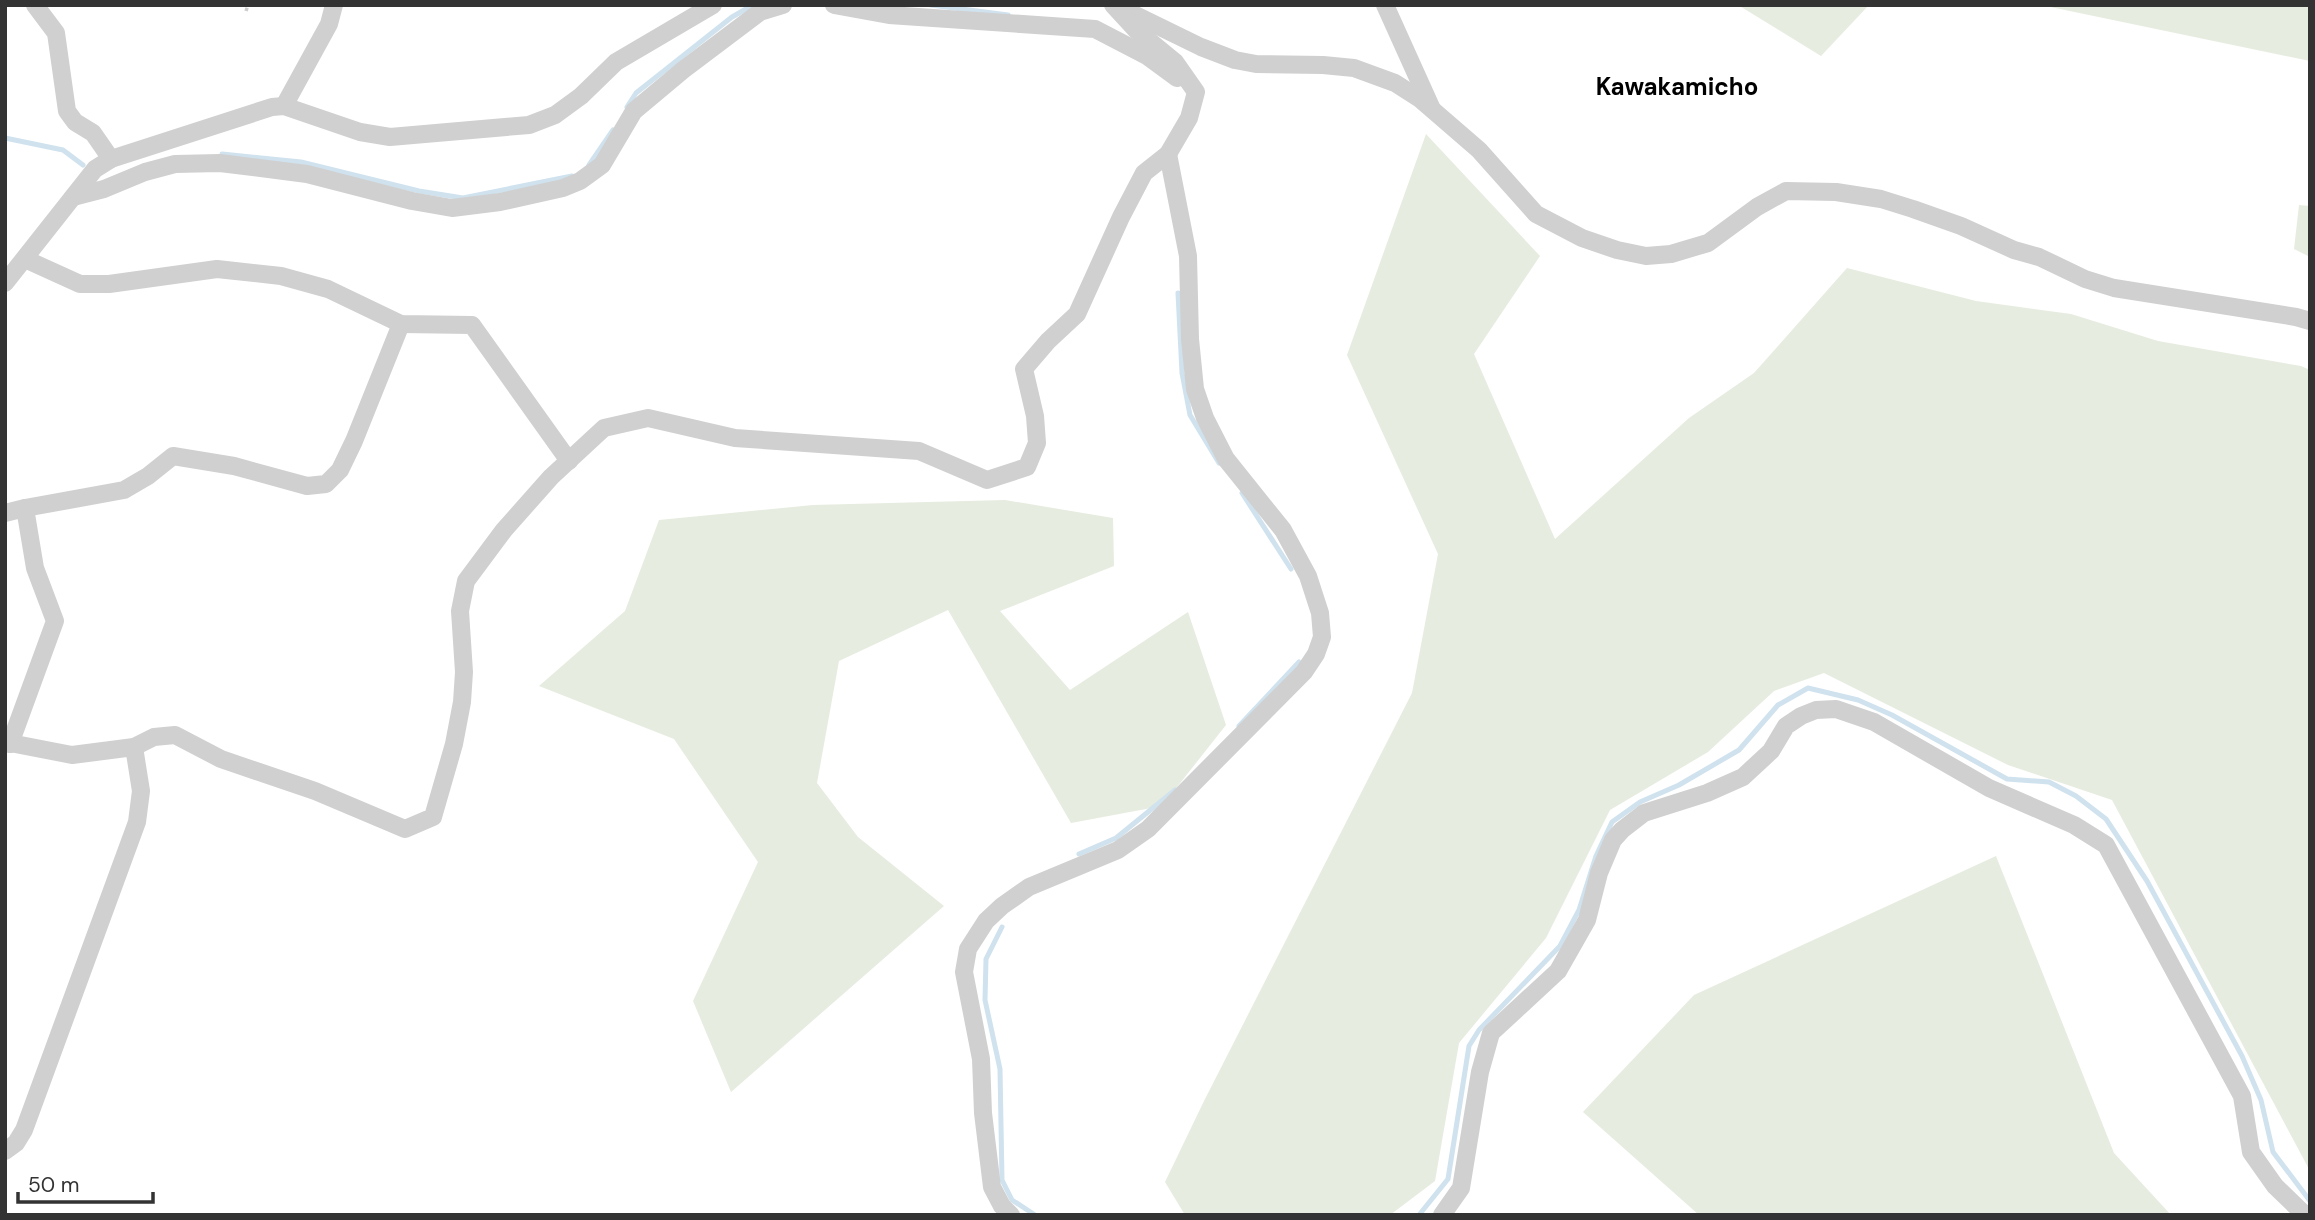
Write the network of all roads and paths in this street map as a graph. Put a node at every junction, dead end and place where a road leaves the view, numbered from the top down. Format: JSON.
{"nodes":[{"id":1,"x":35,"y":5,"type":"edge"},
{"id":2,"x":248,"y":5,"type":"edge"},
{"id":3,"x":334,"y":5,"type":"edge"},
{"id":4,"x":713,"y":5,"type":"edge"},
{"id":5,"x":783,"y":5,"type":"edge"},
{"id":6,"x":834,"y":5,"type":"edge"},
{"id":7,"x":1114,"y":5,"type":"edge"},
{"id":8,"x":1385,"y":5,"type":"edge"},
{"id":9,"x":246,"y":11,"type":"dead end"},
{"id":10,"x":1196,"y":92,"type":"junction"},
{"id":11,"x":284,"y":106,"type":"junction"},
{"id":12,"x":1432,"y":109,"type":"junction"},
{"id":13,"x":1168,"y":154,"type":"junction"},
{"id":14,"x":111,"y":159,"type":"junction"},
{"id":15,"x":73,"y":197,"type":"junction"},
{"id":16,"x":25,"y":259,"type":"junction"},
{"id":17,"x":5,"y":283,"type":"edge"},
{"id":18,"x":2310,"y":321,"type":"edge"},
{"id":19,"x":401,"y":324,"type":"junction"},
{"id":20,"x":569,"y":461,"type":"junction"},
{"id":21,"x":25,"y":508,"type":"junction"},
{"id":22,"x":5,"y":513,"type":"edge"},
{"id":23,"x":8,"y":743,"type":"edge"},
{"id":24,"x":134,"y":747,"type":"junction"},
{"id":25,"x":5,"y":1151,"type":"edge"},
{"id":26,"x":1011,"y":1215,"type":"edge"},
{"id":27,"x":1442,"y":1215,"type":"edge"},
{"id":28,"x":2305,"y":1215,"type":"edge"}],
"edges":[{"from":1,"to":14,"type":"street"},
{"from":2,"to":9,"type":"path"},
{"from":3,"to":11,"type":"street"},
{"from":4,"to":11,"type":"street"},
{"from":5,"to":15,"type":"street"},
{"from":6,"to":10,"type":"street"},
{"from":7,"to":10,"type":"street"},
{"from":7,"to":12,"type":"street"},
{"from":8,"to":12,"type":"street"},
{"from":10,"to":13,"type":"street"},
{"from":11,"to":14,"type":"street"},
{"from":12,"to":18,"type":"street"},
{"from":13,"to":20,"type":"street"},
{"from":13,"to":26,"type":"street"},
{"from":14,"to":15,"type":"street"},
{"from":15,"to":16,"type":"street"},
{"from":16,"to":17,"type":"street"},
{"from":16,"to":19,"type":"street"},
{"from":19,"to":20,"type":"street"},
{"from":19,"to":21,"type":"street"},
{"from":20,"to":24,"type":"street"},
{"from":21,"to":22,"type":"street"},
{"from":21,"to":23,"type":"street"},
{"from":23,"to":24,"type":"street"},
{"from":24,"to":25,"type":"street"},
{"from":27,"to":28,"type":"street"}]}
